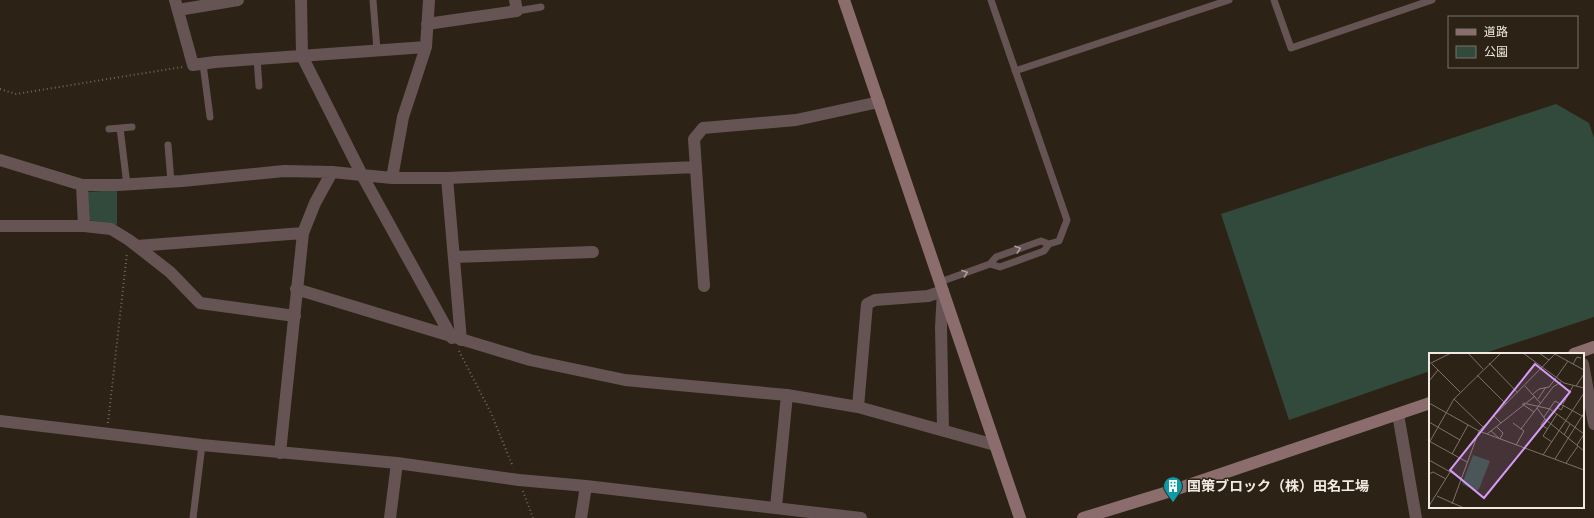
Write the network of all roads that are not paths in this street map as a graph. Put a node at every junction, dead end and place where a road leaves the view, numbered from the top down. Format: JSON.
{"nodes":[{"id":1,"x":238,"y":0,"type":"edge"},
{"id":2,"x":301,"y":0,"type":"edge"},
{"id":3,"x":373,"y":0,"type":"edge"},
{"id":4,"x":429,"y":0,"type":"edge"},
{"id":5,"x":844,"y":0,"type":"edge"},
{"id":6,"x":991,"y":0,"type":"edge"},
{"id":7,"x":1230,"y":0,"type":"edge"},
{"id":8,"x":1274,"y":0,"type":"edge"},
{"id":9,"x":1432,"y":0,"type":"edge"},
{"id":10,"x":177,"y":5,"type":"edge"},
{"id":11,"x":516,"y":5,"type":"edge"},
{"id":12,"x":541,"y":8,"type":"dead end"},
{"id":13,"x":427,"y":24,"type":"junction"},
{"id":14,"x":426,"y":47,"type":"junction"},
{"id":15,"x":377,"y":50,"type":"junction"},
{"id":16,"x":302,"y":56,"type":"junction"},
{"id":17,"x":257,"y":59,"type":"junction"},
{"id":18,"x":198,"y":65,"type":"junction"},
{"id":19,"x":1015,"y":71,"type":"junction"},
{"id":20,"x":259,"y":86,"type":"dead end"},
{"id":21,"x":879,"y":102,"type":"junction"},
{"id":22,"x":210,"y":117,"type":"dead end"},
{"id":23,"x":132,"y":127,"type":"dead end"},
{"id":24,"x":120,"y":128,"type":"junction"},
{"id":25,"x":109,"y":129,"type":"dead end"},
{"id":26,"x":168,"y":144,"type":"dead end"},
{"id":27,"x":0,"y":160,"type":"edge"},
{"id":28,"x":696,"y":167,"type":"junction"},
{"id":29,"x":332,"y":172,"type":"junction"},
{"id":30,"x":362,"y":175,"type":"junction"},
{"id":31,"x":392,"y":178,"type":"junction"},
{"id":32,"x":447,"y":178,"type":"junction"},
{"id":33,"x":171,"y":182,"type":"junction"},
{"id":34,"x":82,"y":185,"type":"junction"},
{"id":35,"x":127,"y":185,"type":"junction"},
{"id":36,"x":0,"y":226,"type":"edge"},
{"id":37,"x":84,"y":226,"type":"junction"},
{"id":38,"x":303,"y":233,"type":"junction"},
{"id":39,"x":133,"y":243,"type":"junction"},
{"id":40,"x":1049,"y":244,"type":"junction"},
{"id":41,"x":593,"y":252,"type":"dead end"},
{"id":42,"x":455,"y":257,"type":"junction"},
{"id":43,"x":990,"y":264,"type":"junction"},
{"id":44,"x":704,"y":286,"type":"dead end"},
{"id":45,"x":941,"y":286,"type":"junction"},
{"id":46,"x":296,"y":289,"type":"junction"},
{"id":47,"x":295,"y":316,"type":"junction"},
{"id":48,"x":456,"y":339,"type":"junction"},
{"id":49,"x":1594,"y":347,"type":"edge"},
{"id":50,"x":1579,"y":353,"type":"edge"},
{"id":51,"x":1584,"y":369,"type":"edge"},
{"id":52,"x":788,"y":395,"type":"junction"},
{"id":53,"x":1429,"y":403,"type":"edge"},
{"id":54,"x":858,"y":407,"type":"junction"},
{"id":55,"x":1398,"y":414,"type":"junction"},
{"id":56,"x":0,"y":421,"type":"edge"},
{"id":57,"x":1594,"y":424,"type":"edge"},
{"id":58,"x":943,"y":430,"type":"junction"},
{"id":59,"x":202,"y":445,"type":"junction"},
{"id":60,"x":995,"y":445,"type":"junction"},
{"id":61,"x":280,"y":453,"type":"junction"},
{"id":62,"x":397,"y":463,"type":"junction"},
{"id":63,"x":586,"y":486,"type":"junction"},
{"id":64,"x":775,"y":513,"type":"edge"},
{"id":65,"x":193,"y":518,"type":"edge"},
{"id":66,"x":390,"y":518,"type":"edge"},
{"id":67,"x":581,"y":518,"type":"edge"},
{"id":68,"x":861,"y":518,"type":"edge"},
{"id":69,"x":1020,"y":518,"type":"edge"},
{"id":70,"x":1083,"y":518,"type":"edge"},
{"id":71,"x":1416,"y":518,"type":"edge"}],
"edges":[{"from":1,"to":10,"type":"street"},
{"from":2,"to":16,"type":"street"},
{"from":3,"to":15,"type":"lane"},
{"from":4,"to":13,"type":"street"},
{"from":5,"to":21,"type":"street"},
{"from":6,"to":19,"type":"lane"},
{"from":7,"to":19,"type":"lane"},
{"from":8,"to":9,"type":"lane"},
{"from":10,"to":18,"type":"street"},
{"from":11,"to":12,"type":"lane"},
{"from":11,"to":13,"type":"street"},
{"from":13,"to":14,"type":"street"},
{"from":14,"to":15,"type":"street"},
{"from":14,"to":31,"type":"street"},
{"from":15,"to":16,"type":"street"},
{"from":16,"to":17,"type":"street"},
{"from":16,"to":30,"type":"street"},
{"from":17,"to":18,"type":"street"},
{"from":17,"to":20,"type":"lane"},
{"from":18,"to":22,"type":"lane"},
{"from":19,"to":40,"type":"lane"},
{"from":21,"to":28,"type":"street"},
{"from":21,"to":45,"type":"street"},
{"from":23,"to":24,"type":"lane"},
{"from":24,"to":25,"type":"lane"},
{"from":24,"to":35,"type":"lane"},
{"from":26,"to":33,"type":"lane"},
{"from":27,"to":34,"type":"street"},
{"from":28,"to":32,"type":"street"},
{"from":28,"to":44,"type":"street"},
{"from":29,"to":30,"type":"street"},
{"from":29,"to":33,"type":"street"},
{"from":29,"to":38,"type":"street"},
{"from":30,"to":31,"type":"street"},
{"from":30,"to":48,"type":"street"},
{"from":31,"to":32,"type":"street"},
{"from":32,"to":42,"type":"street"},
{"from":33,"to":35,"type":"street"},
{"from":34,"to":35,"type":"street"},
{"from":34,"to":37,"type":"street"},
{"from":36,"to":37,"type":"street"},
{"from":37,"to":39,"type":"street"},
{"from":38,"to":39,"type":"street"},
{"from":38,"to":46,"type":"street"},
{"from":39,"to":47,"type":"street"},
{"from":43,"to":40,"type":"lane","one_way":true},
{"from":40,"to":43,"type":"lane"},
{"from":41,"to":42,"type":"street"},
{"from":42,"to":48,"type":"street"},
{"from":45,"to":43,"type":"lane","one_way":true},
{"from":45,"to":54,"type":"street"},
{"from":45,"to":58,"type":"street"},
{"from":45,"to":60,"type":"street"},
{"from":46,"to":47,"type":"street"},
{"from":46,"to":48,"type":"street"},
{"from":47,"to":61,"type":"street"},
{"from":48,"to":52,"type":"street"},
{"from":49,"to":50,"type":"street"},
{"from":51,"to":57,"type":"street"},
{"from":52,"to":54,"type":"street"},
{"from":52,"to":64,"type":"street"},
{"from":53,"to":55,"type":"street"},
{"from":54,"to":58,"type":"street"},
{"from":55,"to":70,"type":"street"},
{"from":55,"to":71,"type":"street"},
{"from":56,"to":59,"type":"street"},
{"from":58,"to":60,"type":"street"},
{"from":59,"to":61,"type":"street"},
{"from":59,"to":65,"type":"lane"},
{"from":60,"to":69,"type":"street"},
{"from":61,"to":62,"type":"street"},
{"from":62,"to":63,"type":"street"},
{"from":62,"to":66,"type":"street"},
{"from":63,"to":64,"type":"street"},
{"from":63,"to":67,"type":"street"},
{"from":64,"to":68,"type":"street"}]}
